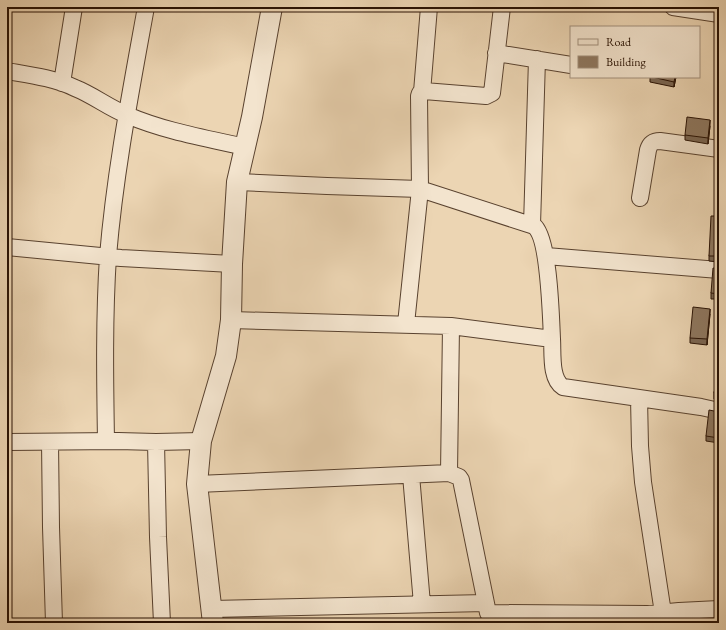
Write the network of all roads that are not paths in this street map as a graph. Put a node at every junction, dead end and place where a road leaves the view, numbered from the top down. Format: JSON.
{"nodes":[{"id":1,"x":74,"y":7,"type":"edge"},
{"id":2,"x":146,"y":7,"type":"edge"},
{"id":3,"x":272,"y":7,"type":"edge"},
{"id":4,"x":429,"y":7,"type":"edge"},
{"id":5,"x":502,"y":7,"type":"edge"},
{"id":6,"x":673,"y":7,"type":"edge"},
{"id":7,"x":719,"y":14,"type":"edge"},
{"id":8,"x":496,"y":53,"type":"junction"},
{"id":9,"x":536,"y":59,"type":"junction"},
{"id":10,"x":570,"y":65,"type":"edge"},
{"id":11,"x":7,"y":71,"type":"edge"},
{"id":12,"x":62,"y":82,"type":"junction"},
{"id":13,"x":422,"y":92,"type":"junction"},
{"id":14,"x":126,"y":115,"type":"junction"},
{"id":15,"x":245,"y":147,"type":"junction"},
{"id":16,"x":719,"y":149,"type":"edge"},
{"id":17,"x":237,"y":182,"type":"junction"},
{"id":18,"x":420,"y":188,"type":"junction"},
{"id":19,"x":640,"y":198,"type":"dead end"},
{"id":20,"x":532,"y":225,"type":"junction"},
{"id":21,"x":7,"y":246,"type":"edge"},
{"id":22,"x":546,"y":256,"type":"junction"},
{"id":23,"x":108,"y":257,"type":"junction"},
{"id":24,"x":232,"y":264,"type":"junction"},
{"id":25,"x":719,"y":270,"type":"edge"},
{"id":26,"x":231,"y":320,"type":"junction"},
{"id":27,"x":406,"y":324,"type":"junction"},
{"id":28,"x":451,"y":326,"type":"junction"},
{"id":29,"x":552,"y":339,"type":"junction"},
{"id":30,"x":639,"y":398,"type":"junction"},
{"id":31,"x":719,"y":412,"type":"edge"},
{"id":32,"x":106,"y":441,"type":"junction"},
{"id":33,"x":201,"y":441,"type":"junction"},
{"id":34,"x":7,"y":442,"type":"edge"},
{"id":35,"x":50,"y":442,"type":"junction"},
{"id":36,"x":156,"y":442,"type":"junction"},
{"id":37,"x":449,"y":474,"type":"junction"},
{"id":38,"x":411,"y":475,"type":"junction"},
{"id":39,"x":197,"y":484,"type":"junction"},
{"id":40,"x":422,"y":604,"type":"junction"},
{"id":41,"x":719,"y":609,"type":"edge"},
{"id":42,"x":488,"y":613,"type":"edge"},
{"id":43,"x":212,"y":616,"type":"edge"},
{"id":44,"x":673,"y":616,"type":"edge"},
{"id":45,"x":594,"y":618,"type":"edge"},
{"id":46,"x":54,"y":623,"type":"edge"},
{"id":47,"x":162,"y":623,"type":"edge"}],
"edges":[{"from":1,"to":12,"type":"street"},
{"from":2,"to":14,"type":"street"},
{"from":3,"to":15,"type":"street"},
{"from":4,"to":13,"type":"street"},
{"from":5,"to":8,"type":"street"},
{"from":6,"to":7,"type":"street"},
{"from":8,"to":9,"type":"street"},
{"from":8,"to":13,"type":"street"},
{"from":9,"to":10,"type":"street"},
{"from":9,"to":20,"type":"street"},
{"from":11,"to":12,"type":"street"},
{"from":12,"to":14,"type":"street"},
{"from":13,"to":18,"type":"street"},
{"from":14,"to":15,"type":"street"},
{"from":14,"to":23,"type":"street"},
{"from":15,"to":17,"type":"street"},
{"from":16,"to":19,"type":"street"},
{"from":17,"to":18,"type":"street"},
{"from":17,"to":24,"type":"street"},
{"from":18,"to":20,"type":"street"},
{"from":18,"to":27,"type":"street"},
{"from":20,"to":22,"type":"street"},
{"from":21,"to":23,"type":"street"},
{"from":22,"to":25,"type":"street"},
{"from":22,"to":29,"type":"street"},
{"from":23,"to":24,"type":"street"},
{"from":23,"to":32,"type":"street"},
{"from":24,"to":26,"type":"street"},
{"from":26,"to":27,"type":"street"},
{"from":26,"to":33,"type":"street"},
{"from":27,"to":28,"type":"street"},
{"from":28,"to":29,"type":"street"},
{"from":28,"to":37,"type":"street"},
{"from":29,"to":30,"type":"street"},
{"from":30,"to":31,"type":"street"},
{"from":30,"to":44,"type":"street"},
{"from":32,"to":35,"type":"street"},
{"from":32,"to":36,"type":"street"},
{"from":33,"to":36,"type":"street"},
{"from":33,"to":39,"type":"street"},
{"from":34,"to":35,"type":"street"},
{"from":35,"to":46,"type":"street"},
{"from":36,"to":47,"type":"street"},
{"from":37,"to":38,"type":"street"},
{"from":37,"to":42,"type":"street"},
{"from":38,"to":39,"type":"street"},
{"from":38,"to":40,"type":"street"},
{"from":39,"to":43,"type":"street"},
{"from":40,"to":42,"type":"street"},
{"from":40,"to":43,"type":"street"},
{"from":41,"to":44,"type":"street"},
{"from":42,"to":45,"type":"street"},
{"from":44,"to":45,"type":"street"}]}
